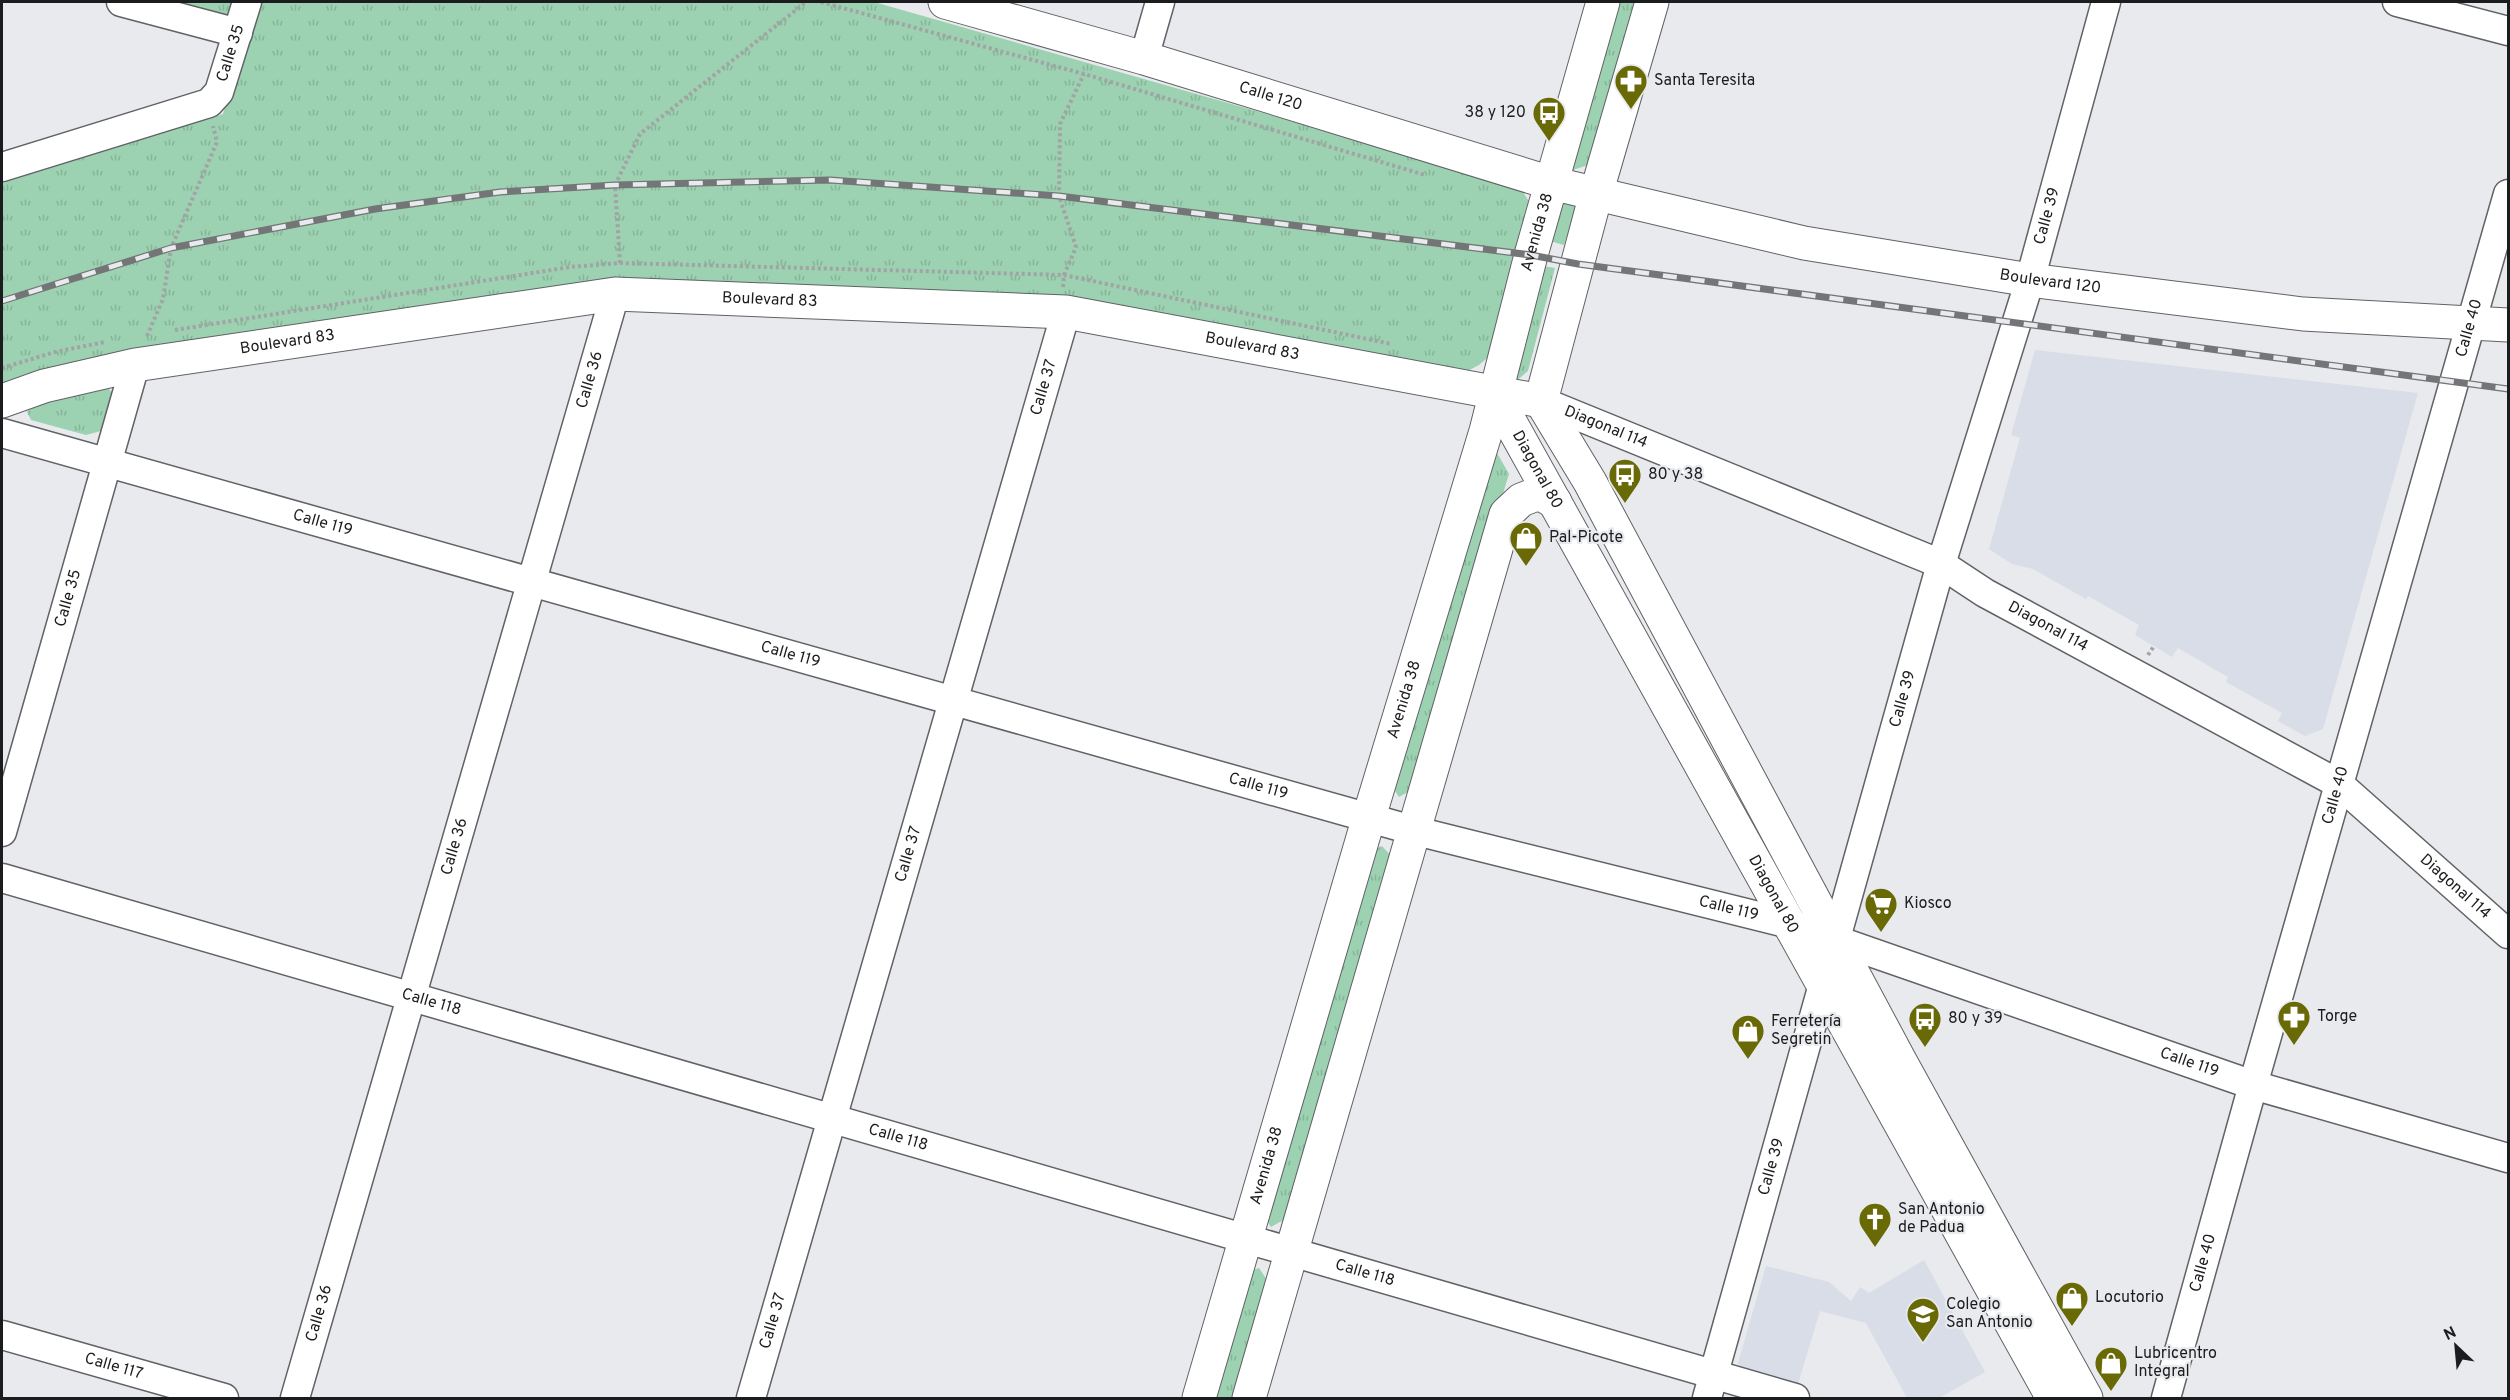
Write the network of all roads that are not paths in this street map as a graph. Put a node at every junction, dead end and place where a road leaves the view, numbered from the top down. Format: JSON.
{"nodes":[{"id":1,"x":121,"y":2,"type":"edge"},
{"id":2,"x":247,"y":2,"type":"edge"},
{"id":3,"x":945,"y":2,"type":"edge"},
{"id":4,"x":1160,"y":2,"type":"edge"},
{"id":5,"x":1603,"y":2,"type":"edge"},
{"id":6,"x":1652,"y":2,"type":"edge"},
{"id":7,"x":2106,"y":2,"type":"edge"},
{"id":8,"x":2397,"y":2,"type":"edge"},
{"id":9,"x":2508,"y":31,"type":"edge"},
{"id":10,"x":238,"y":33,"type":"junction"},
{"id":11,"x":1144,"y":58,"type":"junction"},
{"id":12,"x":2,"y":167,"type":"edge"},
{"id":13,"x":1551,"y":183,"type":"junction"},
{"id":14,"x":1596,"y":194,"type":"junction"},
{"id":15,"x":2508,"y":194,"type":"edge"},
{"id":16,"x":618,"y":278,"type":"junction"},
{"id":17,"x":2030,"y":279,"type":"junction"},
{"id":18,"x":1066,"y":312,"type":"junction"},
{"id":19,"x":2471,"y":324,"type":"junction"},
{"id":20,"x":2508,"y":325,"type":"edge"},
{"id":21,"x":136,"y":350,"type":"junction"},
{"id":22,"x":1494,"y":393,"type":"junction"},
{"id":23,"x":2,"y":400,"type":"edge"},
{"id":24,"x":1541,"y":401,"type":"junction"},
{"id":25,"x":2,"y":433,"type":"edge"},
{"id":26,"x":106,"y":462,"type":"junction"},
{"id":27,"x":1555,"y":502,"type":"junction"},
{"id":28,"x":1941,"y":564,"type":"junction"},
{"id":29,"x":531,"y":582,"type":"junction"},
{"id":30,"x":953,"y":700,"type":"junction"},
{"id":31,"x":2339,"y":784,"type":"junction"},
{"id":32,"x":1369,"y":817,"type":"junction"},
{"id":33,"x":1412,"y":830,"type":"junction"},
{"id":34,"x":2,"y":832,"type":"edge"},
{"id":35,"x":2,"y":878,"type":"edge"},
{"id":36,"x":1790,"y":924,"type":"junction"},
{"id":37,"x":2508,"y":934,"type":"edge"},
{"id":38,"x":1835,"y":939,"type":"junction"},
{"id":39,"x":1822,"y":985,"type":"junction"},
{"id":40,"x":412,"y":997,"type":"junction"},
{"id":41,"x":2253,"y":1085,"type":"junction"},
{"id":42,"x":832,"y":1119,"type":"junction"},
{"id":43,"x":2508,"y":1158,"type":"edge"},
{"id":44,"x":1246,"y":1239,"type":"junction"},
{"id":45,"x":1291,"y":1252,"type":"junction"},
{"id":46,"x":2,"y":1335,"type":"edge"},
{"id":47,"x":1711,"y":1387,"type":"edge"},
{"id":48,"x":224,"y":1398,"type":"edge"},
{"id":49,"x":295,"y":1398,"type":"edge"},
{"id":50,"x":751,"y":1398,"type":"edge"},
{"id":51,"x":1199,"y":1398,"type":"edge"},
{"id":52,"x":1249,"y":1398,"type":"edge"},
{"id":53,"x":1795,"y":1398,"type":"edge"},
{"id":54,"x":2053,"y":1398,"type":"edge"},
{"id":55,"x":2086,"y":1398,"type":"edge"},
{"id":56,"x":2166,"y":1398,"type":"edge"}],
"edges":[{"from":1,"to":10,"type":"street"},
{"from":2,"to":10,"type":"street","name":"Calle 35"},
{"from":3,"to":11,"type":"main road","name":"Calle 120"},
{"from":4,"to":11,"type":"street"},
{"from":5,"to":13,"type":"main road","name":"Avenida 38"},
{"from":6,"to":14,"type":"main road"},
{"from":7,"to":17,"type":"street","name":"Calle 39"},
{"from":8,"to":9,"type":"street"},
{"from":10,"to":12,"type":"street","name":"Calle 35"},
{"from":11,"to":13,"type":"main road","name":"Calle 120"},
{"from":13,"to":14,"type":"main road","name":"Calle 120"},
{"from":13,"to":22,"type":"main road","name":"Avenida 38"},
{"from":14,"to":17,"type":"main road","name":"Boulevard 120"},
{"from":14,"to":24,"type":"main road"},
{"from":15,"to":19,"type":"street","name":"Calle 40"},
{"from":16,"to":18,"type":"main road","name":"Boulevard 83"},
{"from":16,"to":21,"type":"main road","name":"Boulevard 83"},
{"from":16,"to":29,"type":"street","name":"Calle 36"},
{"from":17,"to":19,"type":"main road","name":"Boulevard 120"},
{"from":17,"to":28,"type":"street","name":"Calle 39"},
{"from":18,"to":22,"type":"main road","name":"Boulevard 83"},
{"from":18,"to":30,"type":"street","name":"Calle 37"},
{"from":19,"to":20,"type":"main road","name":"Boulevard 120"},
{"from":19,"to":31,"type":"street","name":"Calle 40"},
{"from":21,"to":23,"type":"main road","name":"Boulevard 83"},
{"from":21,"to":26,"type":"street","name":"Calle 35"},
{"from":22,"to":24,"type":"main road","name":"Boulevard 83"},
{"from":22,"to":27,"type":"main road","name":"Diagonal 80"},
{"from":22,"to":32,"type":"main road","name":"Avenida 38"},
{"from":24,"to":28,"type":"street","name":"Diagonal 114"},
{"from":24,"to":38,"type":"main road","name":"Diagonal 80"},
{"from":25,"to":26,"type":"street","name":"Calle 119"},
{"from":26,"to":29,"type":"street","name":"Calle 119"},
{"from":26,"to":34,"type":"street","name":"Calle 35"},
{"from":27,"to":33,"type":"main road"},
{"from":27,"to":36,"type":"main road","name":"Diagonal 80"},
{"from":28,"to":31,"type":"street","name":"Diagonal 114"},
{"from":28,"to":38,"type":"street","name":"Calle 39"},
{"from":29,"to":30,"type":"street","name":"Calle 119"},
{"from":29,"to":40,"type":"street","name":"Calle 36"},
{"from":30,"to":32,"type":"street","name":"Calle 119"},
{"from":30,"to":42,"type":"street","name":"Calle 37"},
{"from":31,"to":37,"type":"street","name":"Diagonal 114"},
{"from":31,"to":41,"type":"street","name":"Calle 40"},
{"from":32,"to":33,"type":"street","name":"Calle 119"},
{"from":32,"to":44,"type":"main road","name":"Avenida 38"},
{"from":33,"to":36,"type":"street","name":"Calle 119"},
{"from":33,"to":45,"type":"main road"},
{"from":35,"to":40,"type":"street","name":"Calle 118"},
{"from":36,"to":38,"type":"street","name":"Calle 119"},
{"from":36,"to":39,"type":"main road","name":"Diagonal 80"},
{"from":38,"to":39,"type":"street","name":"Calle 39"},
{"from":38,"to":41,"type":"street","name":"Calle 119"},
{"from":38,"to":55,"type":"main road","name":"Diagonal 80"},
{"from":39,"to":47,"type":"street","name":"Calle 39"},
{"from":39,"to":54,"type":"main road","name":"Diagonal 80"},
{"from":40,"to":42,"type":"street","name":"Calle 118"},
{"from":40,"to":49,"type":"street","name":"Calle 36"},
{"from":41,"to":43,"type":"street","name":"Calle 119"},
{"from":41,"to":56,"type":"street","name":"Calle 40"},
{"from":42,"to":44,"type":"street","name":"Calle 118"},
{"from":42,"to":50,"type":"street","name":"Calle 37"},
{"from":44,"to":45,"type":"street","name":"Calle 118"},
{"from":44,"to":51,"type":"main road","name":"Avenida 38"},
{"from":45,"to":47,"type":"street","name":"Calle 118"},
{"from":45,"to":52,"type":"main road"},
{"from":46,"to":48,"type":"street","name":"Calle 117"},
{"from":47,"to":53,"type":"street","name":"Calle 118"}]}
